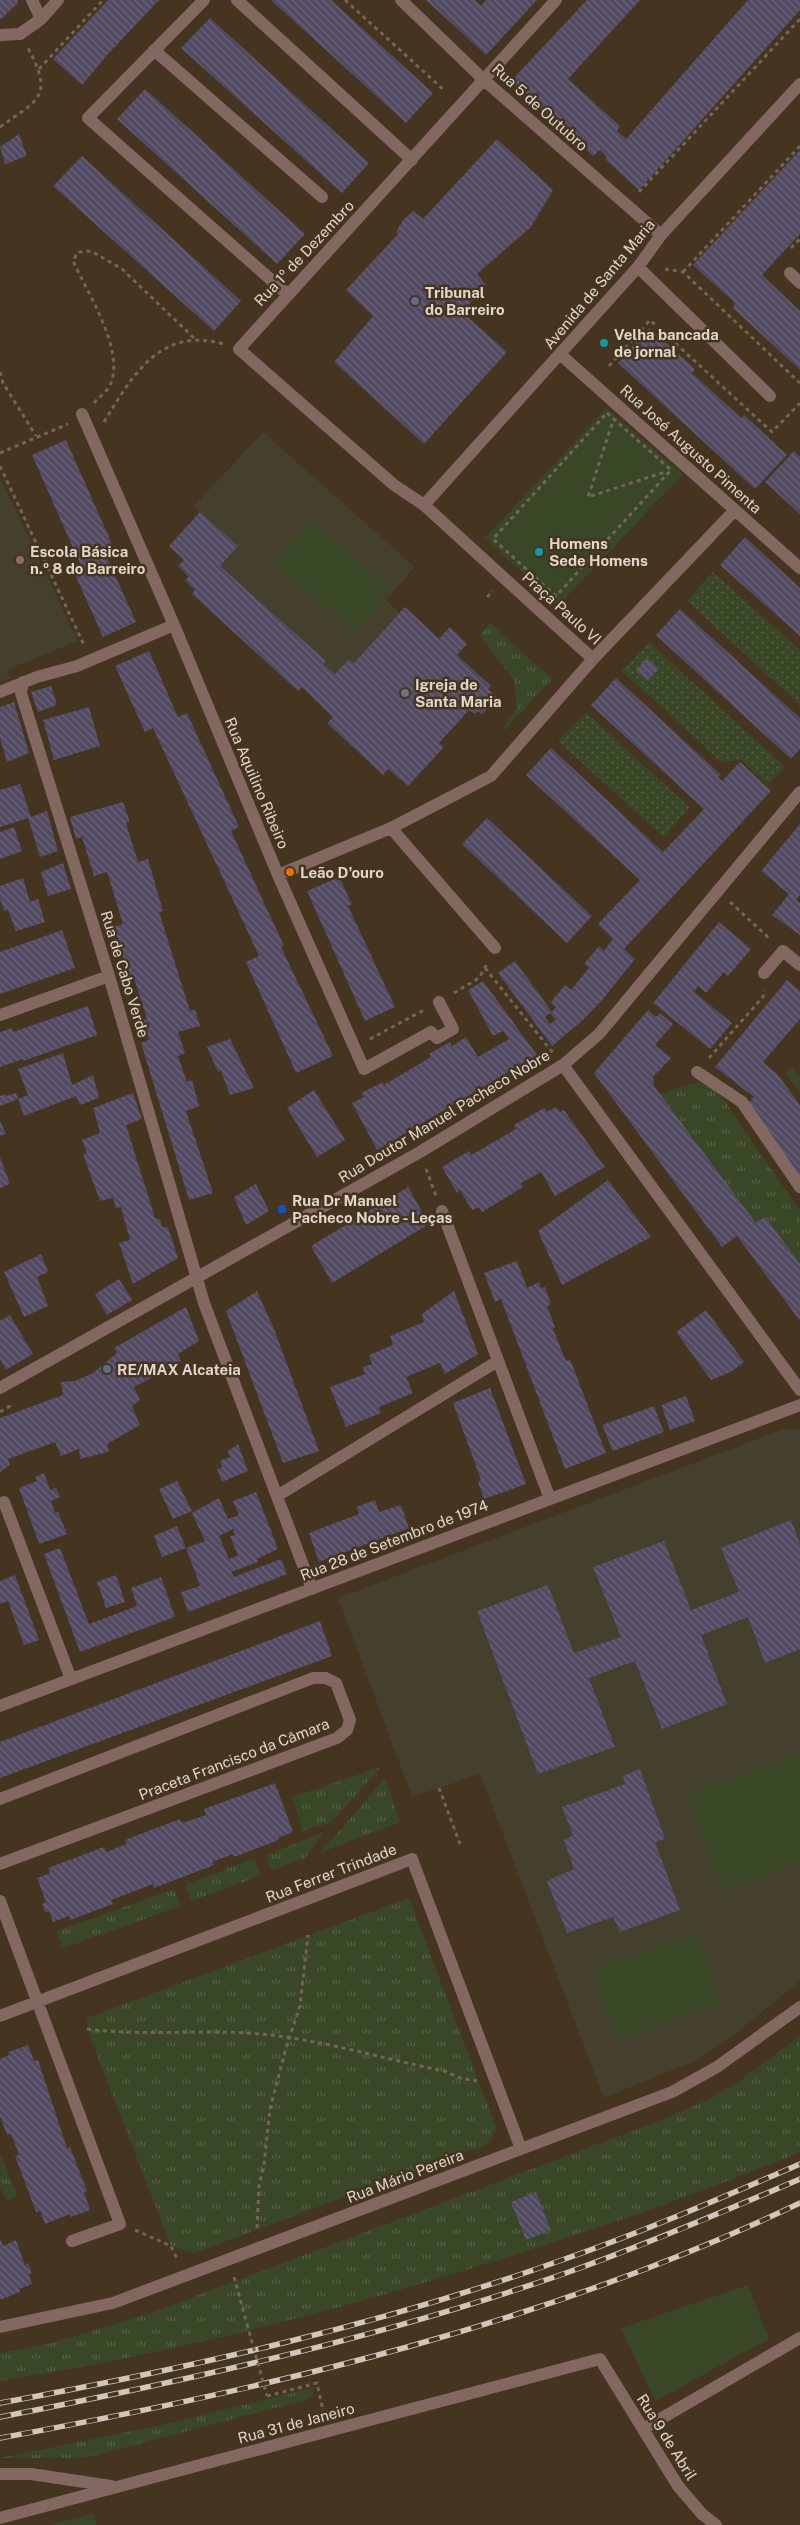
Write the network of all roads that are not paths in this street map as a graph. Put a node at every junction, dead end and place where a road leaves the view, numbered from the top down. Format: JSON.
{"nodes":[{"id":1,"x":32,"y":0,"type":"edge"},
{"id":2,"x":58,"y":0,"type":"edge"},
{"id":3,"x":204,"y":0,"type":"edge"},
{"id":4,"x":237,"y":0,"type":"edge"},
{"id":5,"x":401,"y":0,"type":"edge"},
{"id":6,"x":556,"y":0,"type":"edge"},
{"id":7,"x":41,"y":18,"type":"junction"},
{"id":8,"x":0,"y":36,"type":"edge"},
{"id":9,"x":154,"y":50,"type":"junction"},
{"id":10,"x":484,"y":80,"type":"junction"},
{"id":11,"x":800,"y":84,"type":"edge"},
{"id":12,"x":412,"y":160,"type":"junction"},
{"id":13,"x":322,"y":197,"type":"dead end"},
{"id":14,"x":661,"y":235,"type":"junction"},
{"id":15,"x":638,"y":267,"type":"junction"},
{"id":16,"x":790,"y":273,"type":"dead end"},
{"id":17,"x":800,"y":283,"type":"edge"},
{"id":18,"x":287,"y":294,"type":"junction"},
{"id":19,"x":561,"y":355,"type":"junction"},
{"id":20,"x":770,"y":396,"type":"dead end"},
{"id":21,"x":82,"y":414,"type":"road end"},
{"id":22,"x":424,"y":505,"type":"junction"},
{"id":23,"x":734,"y":510,"type":"junction"},
{"id":24,"x":800,"y":568,"type":"edge"},
{"id":25,"x":174,"y":625,"type":"junction"},
{"id":26,"x":593,"y":659,"type":"junction"},
{"id":27,"x":23,"y":682,"type":"junction"},
{"id":28,"x":0,"y":692,"type":"edge"},
{"id":29,"x":800,"y":792,"type":"edge"},
{"id":30,"x":391,"y":828,"type":"junction"},
{"id":31,"x":278,"y":875,"type":"junction"},
{"id":32,"x":495,"y":948,"type":"dead end"},
{"id":33,"x":800,"y":965,"type":"edge"},
{"id":34,"x":764,"y":973,"type":"road end"},
{"id":35,"x":109,"y":976,"type":"junction"},
{"id":36,"x":439,"y":1002,"type":"dead end"},
{"id":37,"x":0,"y":1015,"type":"edge"},
{"id":38,"x":562,"y":1065,"type":"junction"},
{"id":39,"x":697,"y":1072,"type":"road end"},
{"id":40,"x":800,"y":1187,"type":"edge"},
{"id":41,"x":442,"y":1212,"type":"road end"},
{"id":42,"x":197,"y":1276,"type":"junction"},
{"id":43,"x":498,"y":1362,"type":"junction"},
{"id":44,"x":0,"y":1388,"type":"edge"},
{"id":45,"x":800,"y":1390,"type":"edge"},
{"id":46,"x":800,"y":1405,"type":"edge"},
{"id":47,"x":278,"y":1496,"type":"junction"},
{"id":48,"x":550,"y":1499,"type":"junction"},
{"id":49,"x":4,"y":1502,"type":"dead end"},
{"id":50,"x":312,"y":1589,"type":"junction"},
{"id":51,"x":71,"y":1679,"type":"junction"},
{"id":52,"x":0,"y":1706,"type":"edge"},
{"id":53,"x":0,"y":1799,"type":"edge"},
{"id":54,"x":0,"y":1864,"type":"edge"},
{"id":55,"x":0,"y":1901,"type":"edge"},
{"id":56,"x":36,"y":2002,"type":"junction"},
{"id":57,"x":800,"y":2006,"type":"edge"},
{"id":58,"x":0,"y":2016,"type":"edge"},
{"id":59,"x":521,"y":2149,"type":"junction"},
{"id":60,"x":72,"y":2241,"type":"dead end"},
{"id":61,"x":0,"y":2327,"type":"edge"},
{"id":62,"x":800,"y":2338,"type":"edge"},
{"id":63,"x":600,"y":2359,"type":"joint"},
{"id":64,"x":643,"y":2429,"type":"junction"},
{"id":65,"x":0,"y":2474,"type":"edge"},
{"id":66,"x":118,"y":2487,"type":"junction"},
{"id":67,"x":0,"y":2518,"type":"edge"},
{"id":68,"x":716,"y":2525,"type":"edge"}],
"edges":[{"from":1,"to":7,"type":"street"},
{"from":2,"to":7,"type":"street"},
{"from":3,"to":9,"type":"street"},
{"from":4,"to":12,"type":"street"},
{"from":5,"to":10,"type":"street","name":"Rua 5 de Outubro"},
{"from":6,"to":10,"type":"street","name":"Rua 1º de Dezembro"},
{"from":7,"to":8,"type":"street"},
{"from":9,"to":13,"type":"street"},
{"from":9,"to":18,"type":"street"},
{"from":10,"to":12,"type":"street","name":"Rua 1º de Dezembro"},
{"from":10,"to":14,"type":"street","name":"Rua 5 de Outubro"},
{"from":11,"to":14,"type":"street","name":"Avenida de Santa Maria"},
{"from":12,"to":18,"type":"street","name":"Rua 1º de Dezembro"},
{"from":14,"to":15,"type":"street","name":"Avenida de Santa Maria"},
{"from":15,"to":19,"type":"street","name":"Avenida de Santa Maria"},
{"from":15,"to":20,"type":"street"},
{"from":16,"to":17,"type":"street"},
{"from":18,"to":22,"type":"street","name":"Rua 1º de Dezembro"},
{"from":19,"to":22,"type":"street","name":"Avenida de Santa Maria"},
{"from":19,"to":23,"type":"street","name":"Rua José Augusto Pimenta"},
{"from":21,"to":25,"type":"street","name":"Rua Aquilino Ribeiro"},
{"from":22,"to":26,"type":"street","name":"Praça Paulo VI"},
{"from":23,"to":24,"type":"street","name":"Rua José Augusto Pimenta"},
{"from":23,"to":26,"type":"street","name":"Praça Paulo VI"},
{"from":25,"to":27,"type":"street"},
{"from":25,"to":31,"type":"street","name":"Rua Aquilino Ribeiro"},
{"from":26,"to":30,"type":"street"},
{"from":27,"to":28,"type":"street"},
{"from":27,"to":35,"type":"street","name":"Rua de Cabo Verde"},
{"from":29,"to":38,"type":"street","name":"Rua Doutor Manuel Pacheco Nobre"},
{"from":30,"to":31,"type":"street"},
{"from":30,"to":32,"type":"street"},
{"from":31,"to":36,"type":"street","name":"Rua Aquilino Ribeiro"},
{"from":33,"to":34,"type":"street"},
{"from":35,"to":37,"type":"street"},
{"from":35,"to":42,"type":"street","name":"Rua de Cabo Verde"},
{"from":38,"to":42,"type":"street","name":"Rua Doutor Manuel Pacheco Nobre"},
{"from":38,"to":45,"type":"street"},
{"from":39,"to":40,"type":"street"},
{"from":41,"to":43,"type":"street"},
{"from":42,"to":44,"type":"street","name":"Rua Doutor Manuel Pacheco Nobre"},
{"from":42,"to":47,"type":"street","name":"Rua de Cabo Verde"},
{"from":43,"to":47,"type":"street"},
{"from":43,"to":48,"type":"street"},
{"from":46,"to":48,"type":"street","name":"Rua 28 de Setembro de 1974"},
{"from":47,"to":50,"type":"street","name":"Rua de Cabo Verde"},
{"from":48,"to":50,"type":"street","name":"Rua 28 de Setembro de 1974"},
{"from":49,"to":51,"type":"street"},
{"from":50,"to":51,"type":"street","name":"Rua 28 de Setembro de 1974"},
{"from":51,"to":52,"type":"street","name":"Rua 28 de Setembro de 1974"},
{"from":53,"to":54,"type":"street","name":"Praceta Francisco da Câmara"},
{"from":55,"to":56,"type":"street"},
{"from":56,"to":58,"type":"street","name":"Rua Ferrer Trindade"},
{"from":56,"to":59,"type":"street","name":"Rua Ferrer Trindade"},
{"from":56,"to":60,"type":"street"},
{"from":57,"to":59,"type":"street","name":"Rua Mário Pereira"},
{"from":59,"to":61,"type":"street","name":"Rua Mário Pereira"},
{"from":62,"to":64,"type":"street"},
{"from":63,"to":64,"type":"street","name":"Rua 9 de Abril"},
{"from":63,"to":66,"type":"street","name":"Rua 31 de Janeiro"},
{"from":64,"to":68,"type":"street","name":"Rua 9 de Abril"},
{"from":65,"to":66,"type":"street"},
{"from":66,"to":67,"type":"street","name":"Rua 31 de Janeiro"}]}
